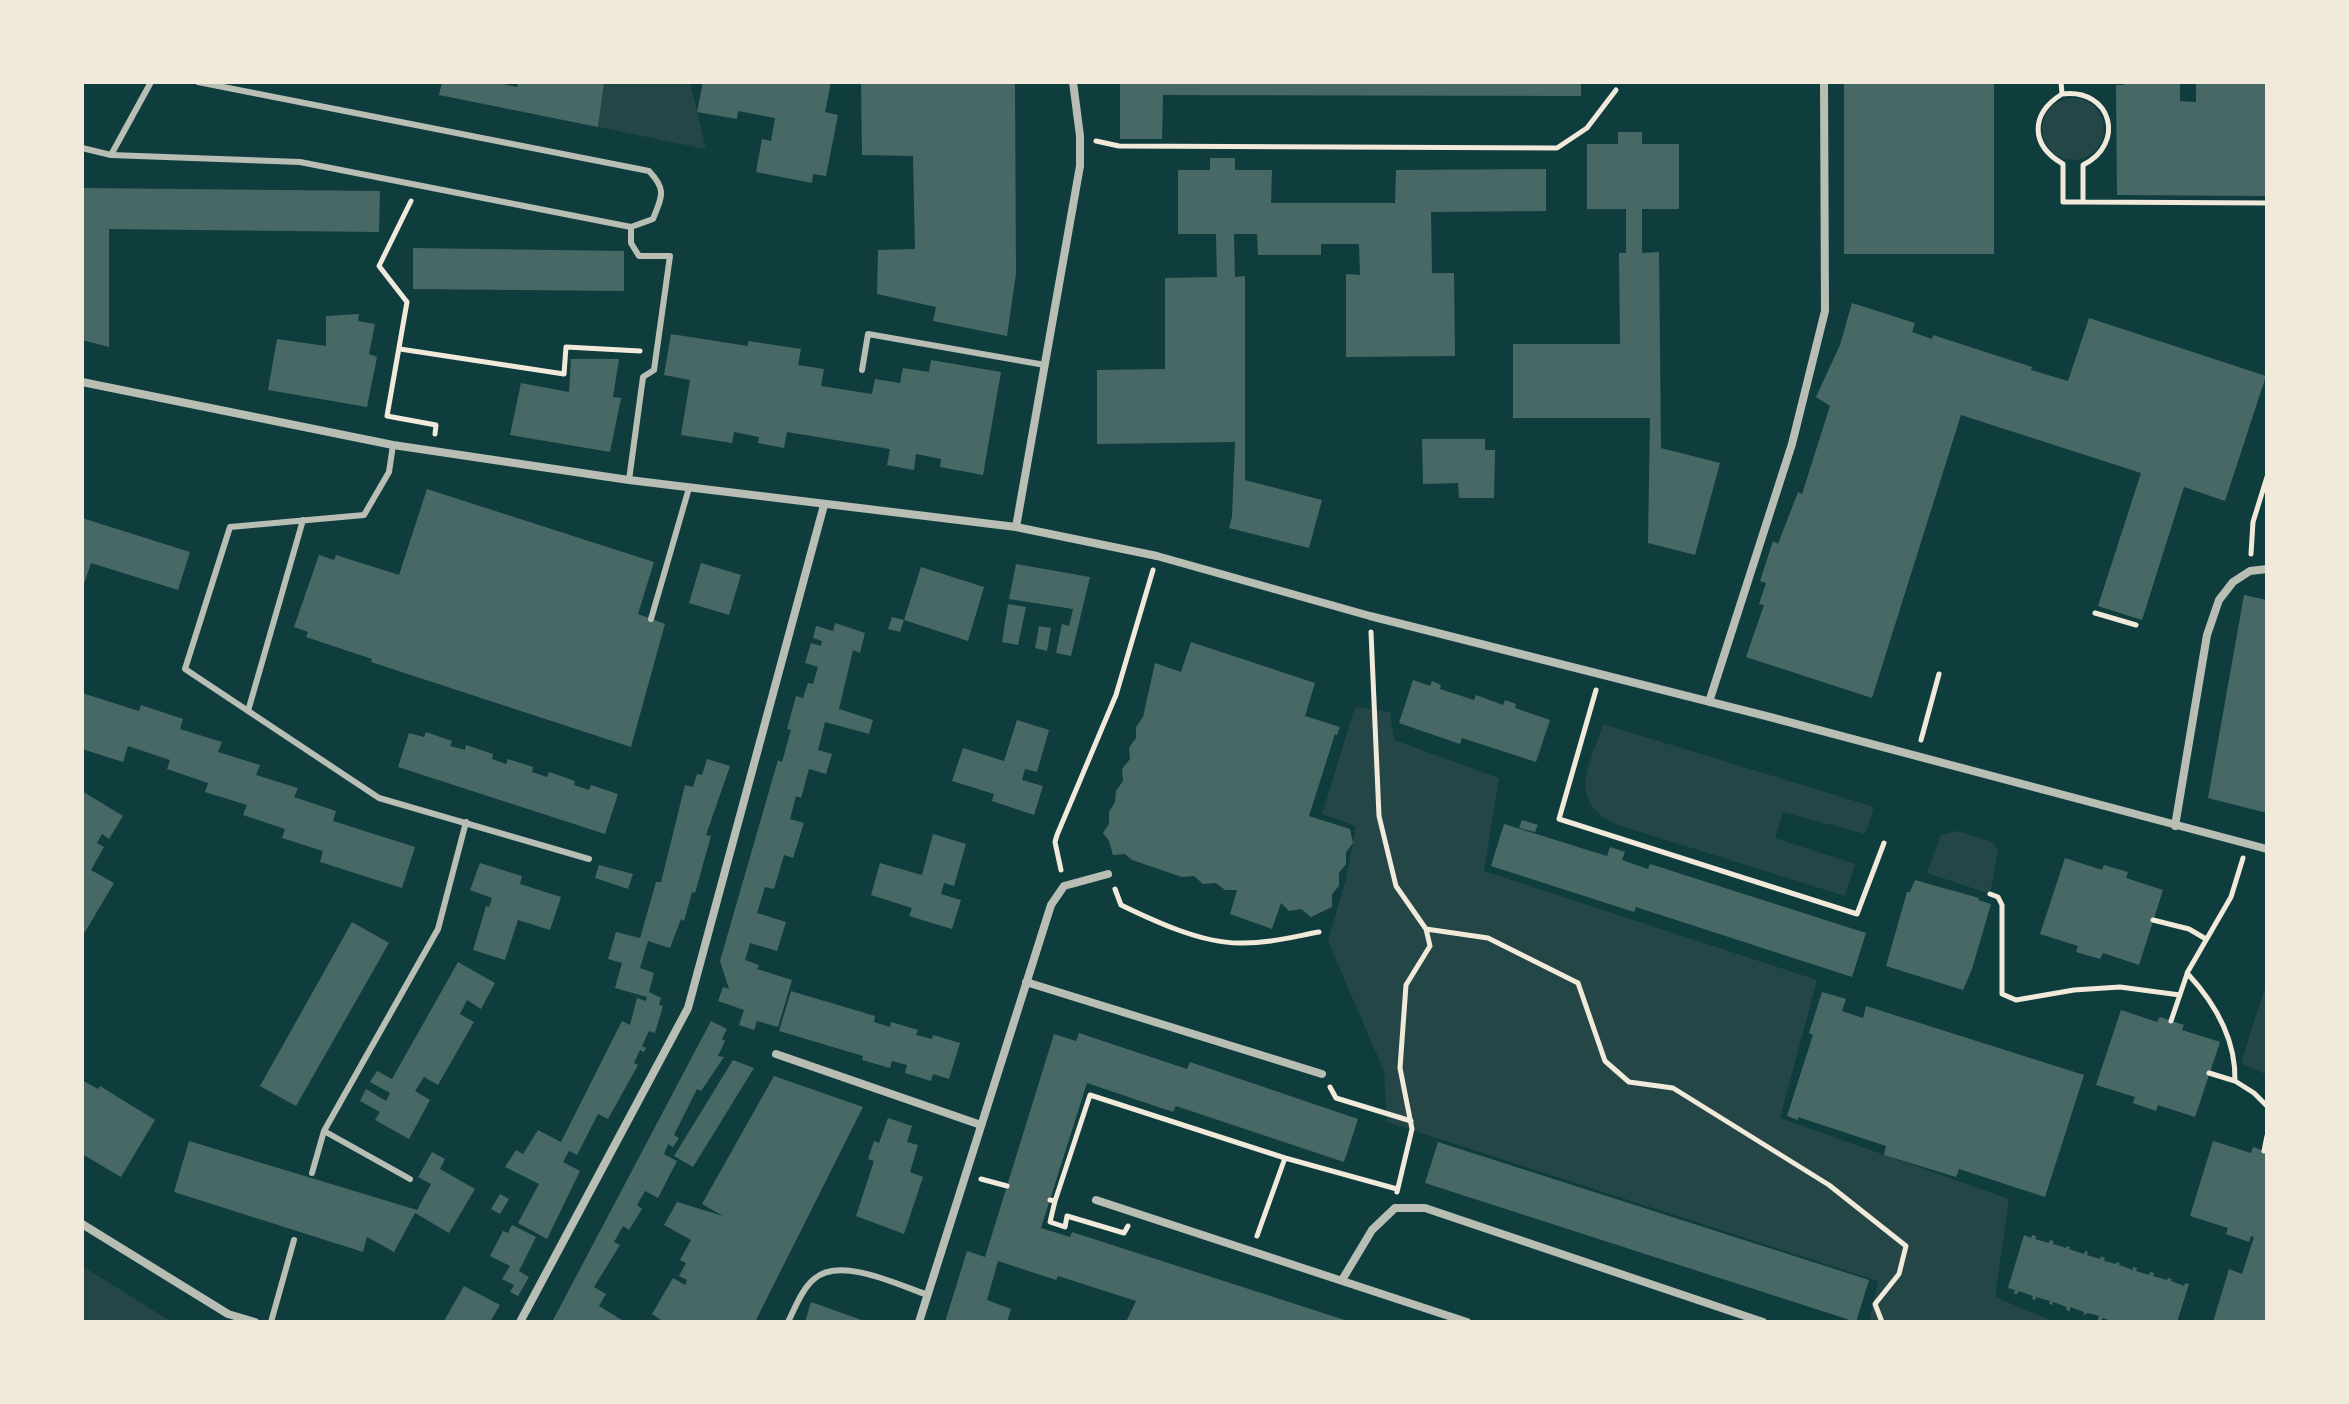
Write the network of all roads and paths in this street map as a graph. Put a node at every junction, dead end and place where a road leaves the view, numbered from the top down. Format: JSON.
{"nodes":[{"id":1,"x":151,"y":82,"type":"edge"},
{"id":2,"x":198,"y":82,"type":"edge"},
{"id":3,"x":1073,"y":82,"type":"edge"},
{"id":4,"x":1824,"y":82,"type":"edge"},
{"id":5,"x":2061,"y":82,"type":"edge"},
{"id":6,"x":1616,"y":90,"type":"dead end"},
{"id":7,"x":2062,"y":94,"type":"junction"},
{"id":8,"x":1080,"y":136,"type":"junction"},
{"id":9,"x":82,"y":148,"type":"edge"},
{"id":10,"x":111,"y":155,"type":"junction"},
{"id":11,"x":418,"y":185,"type":"junction"},
{"id":12,"x":2083,"y":202,"type":"junction"},
{"id":13,"x":2267,"y":203,"type":"edge"},
{"id":14,"x":631,"y":227,"type":"junction"},
{"id":15,"x":400,"y":349,"type":"junction"},
{"id":16,"x":657,"y":352,"type":"junction"},
{"id":17,"x":1045,"y":365,"type":"junction"},
{"id":18,"x":862,"y":370,"type":"dead end"},
{"id":19,"x":82,"y":382,"type":"edge"},
{"id":20,"x":393,"y":445,"type":"junction"},
{"id":21,"x":432,"y":451,"type":"junction"},
{"id":22,"x":2267,"y":477,"type":"edge"},
{"id":23,"x":629,"y":480,"type":"junction"},
{"id":24,"x":689,"y":488,"type":"junction"},
{"id":25,"x":824,"y":505,"type":"junction"},
{"id":26,"x":303,"y":520,"type":"junction"},
{"id":27,"x":1016,"y":527,"type":"junction"},
{"id":28,"x":1157,"y":556,"type":"junction"},
{"id":29,"x":2267,"y":569,"type":"edge"},
{"id":30,"x":2250,"y":571,"type":"junction"},
{"id":31,"x":2095,"y":613,"type":"dead end"},
{"id":32,"x":1370,"y":616,"type":"junction"},
{"id":33,"x":651,"y":619,"type":"dead end"},
{"id":34,"x":2136,"y":625,"type":"dead end"},
{"id":35,"x":1601,"y":674,"type":"junction"},
{"id":36,"x":1939,"y":674,"type":"dead end"},
{"id":37,"x":1709,"y":702,"type":"junction"},
{"id":38,"x":248,"y":711,"type":"junction"},
{"id":39,"x":1916,"y":757,"type":"junction"},
{"id":40,"x":466,"y":822,"type":"junction"},
{"id":41,"x":2175,"y":826,"type":"junction"},
{"id":42,"x":1884,"y":843,"type":"dead end"},
{"id":43,"x":2246,"y":845,"type":"junction"},
{"id":44,"x":2267,"y":849,"type":"edge"},
{"id":45,"x":589,"y":859,"type":"dead end"},
{"id":46,"x":1108,"y":874,"type":"joint"},
{"id":47,"x":1064,"y":886,"type":"junction"},
{"id":48,"x":1990,"y":894,"type":"dead end"},
{"id":49,"x":2153,"y":920,"type":"dead end"},
{"id":50,"x":1426,"y":929,"type":"junction"},
{"id":51,"x":1319,"y":932,"type":"dead end"},
{"id":52,"x":2206,"y":939,"type":"junction"},
{"id":53,"x":2187,"y":973,"type":"junction"},
{"id":54,"x":1026,"y":982,"type":"junction"},
{"id":55,"x":2180,"y":995,"type":"junction"},
{"id":56,"x":2171,"y":1021,"type":"dead end"},
{"id":57,"x":776,"y":1054,"type":"dead end"},
{"id":58,"x":2209,"y":1073,"type":"dead end"},
{"id":59,"x":1322,"y":1074,"type":"joint"},
{"id":60,"x":2235,"y":1081,"type":"junction"},
{"id":61,"x":2267,"y":1106,"type":"edge"},
{"id":62,"x":1411,"y":1121,"type":"junction"},
{"id":63,"x":981,"y":1125,"type":"junction"},
{"id":64,"x":324,"y":1131,"type":"junction"},
{"id":65,"x":2267,"y":1136,"type":"edge"},
{"id":66,"x":2264,"y":1151,"type":"dead end"},
{"id":67,"x":1285,"y":1158,"type":"junction"},
{"id":68,"x":312,"y":1173,"type":"dead end"},
{"id":69,"x":966,"y":1174,"type":"junction"},
{"id":70,"x":410,"y":1179,"type":"dead end"},
{"id":71,"x":1007,"y":1186,"type":"dead end"},
{"id":72,"x":1397,"y":1189,"type":"junction"},
{"id":73,"x":1096,"y":1200,"type":"dead end"},
{"id":74,"x":1395,"y":1208,"type":"junction"},
{"id":75,"x":1134,"y":1212,"type":"junction"},
{"id":76,"x":82,"y":1224,"type":"edge"},
{"id":77,"x":294,"y":1240,"type":"dead end"},
{"id":78,"x":1252,"y":1251,"type":"junction"},
{"id":79,"x":1342,"y":1280,"type":"junction"},
{"id":80,"x":928,"y":1295,"type":"junction"},
{"id":81,"x":255,"y":1322,"type":"edge"},
{"id":82,"x":271,"y":1322,"type":"edge"},
{"id":83,"x":520,"y":1322,"type":"edge"},
{"id":84,"x":788,"y":1322,"type":"edge"},
{"id":85,"x":919,"y":1322,"type":"edge"},
{"id":86,"x":1467,"y":1322,"type":"edge"},
{"id":87,"x":1763,"y":1322,"type":"edge"},
{"id":88,"x":1882,"y":1322,"type":"edge"}],
"edges":[{"from":1,"to":10,"type":"lane"},
{"from":2,"to":14,"type":"lane"},
{"from":3,"to":8,"type":"street"},
{"from":4,"to":37,"type":"street"},
{"from":5,"to":7,"type":"path"},
{"from":6,"to":8,"type":"path"},
{"from":7,"to":12,"type":"path"},
{"from":7,"to":12,"type":"path"},
{"from":8,"to":17,"type":"street"},
{"from":9,"to":10,"type":"lane"},
{"from":10,"to":11,"type":"lane"},
{"from":11,"to":14,"type":"lane"},
{"from":11,"to":15,"type":"path"},
{"from":12,"to":13,"type":"path"},
{"from":14,"to":16,"type":"lane"},
{"from":15,"to":16,"type":"path"},
{"from":15,"to":21,"type":"path"},
{"from":16,"to":23,"type":"lane"},
{"from":17,"to":18,"type":"lane"},
{"from":17,"to":27,"type":"street"},
{"from":19,"to":20,"type":"street"},
{"from":20,"to":21,"type":"street"},
{"from":20,"to":26,"type":"lane"},
{"from":21,"to":23,"type":"street"},
{"from":22,"to":30,"type":"path"},
{"from":23,"to":24,"type":"street"},
{"from":24,"to":25,"type":"street"},
{"from":24,"to":33,"type":"lane"},
{"from":25,"to":27,"type":"street"},
{"from":25,"to":83,"type":"street"},
{"from":26,"to":38,"type":"lane"},
{"from":26,"to":38,"type":"lane"},
{"from":27,"to":28,"type":"street"},
{"from":28,"to":32,"type":"street"},
{"from":28,"to":47,"type":"path"},
{"from":29,"to":30,"type":"street"},
{"from":30,"to":41,"type":"street"},
{"from":31,"to":34,"type":"path"},
{"from":32,"to":35,"type":"street"},
{"from":32,"to":50,"type":"path"},
{"from":35,"to":37,"type":"street"},
{"from":35,"to":42,"type":"path"},
{"from":36,"to":39,"type":"path"},
{"from":37,"to":39,"type":"street"},
{"from":38,"to":40,"type":"lane"},
{"from":39,"to":41,"type":"street"},
{"from":40,"to":45,"type":"lane"},
{"from":40,"to":64,"type":"lane"},
{"from":41,"to":43,"type":"street"},
{"from":43,"to":44,"type":"street"},
{"from":43,"to":52,"type":"path"},
{"from":46,"to":47,"type":"street"},
{"from":46,"to":51,"type":"path"},
{"from":47,"to":54,"type":"street"},
{"from":48,"to":55,"type":"path"},
{"from":49,"to":52,"type":"path"},
{"from":50,"to":62,"type":"path"},
{"from":50,"to":88,"type":"path"},
{"from":52,"to":53,"type":"path"},
{"from":53,"to":55,"type":"path"},
{"from":53,"to":60,"type":"path"},
{"from":54,"to":59,"type":"street"},
{"from":54,"to":63,"type":"street"},
{"from":55,"to":56,"type":"path"},
{"from":57,"to":63,"type":"street"},
{"from":58,"to":60,"type":"path"},
{"from":59,"to":62,"type":"path"},
{"from":60,"to":61,"type":"path"},
{"from":62,"to":72,"type":"path"},
{"from":63,"to":69,"type":"street"},
{"from":64,"to":68,"type":"lane"},
{"from":64,"to":70,"type":"lane"},
{"from":65,"to":66,"type":"path"},
{"from":67,"to":72,"type":"path"},
{"from":67,"to":75,"type":"path"},
{"from":67,"to":78,"type":"path"},
{"from":69,"to":71,"type":"path"},
{"from":69,"to":80,"type":"street"},
{"from":72,"to":74,"type":"path"},
{"from":73,"to":75,"type":"street"},
{"from":74,"to":79,"type":"street"},
{"from":74,"to":87,"type":"street"},
{"from":75,"to":78,"type":"street"},
{"from":76,"to":81,"type":"street"},
{"from":77,"to":82,"type":"lane"},
{"from":78,"to":79,"type":"street"},
{"from":79,"to":86,"type":"street"},
{"from":80,"to":84,"type":"lane"},
{"from":80,"to":85,"type":"street"}]}
